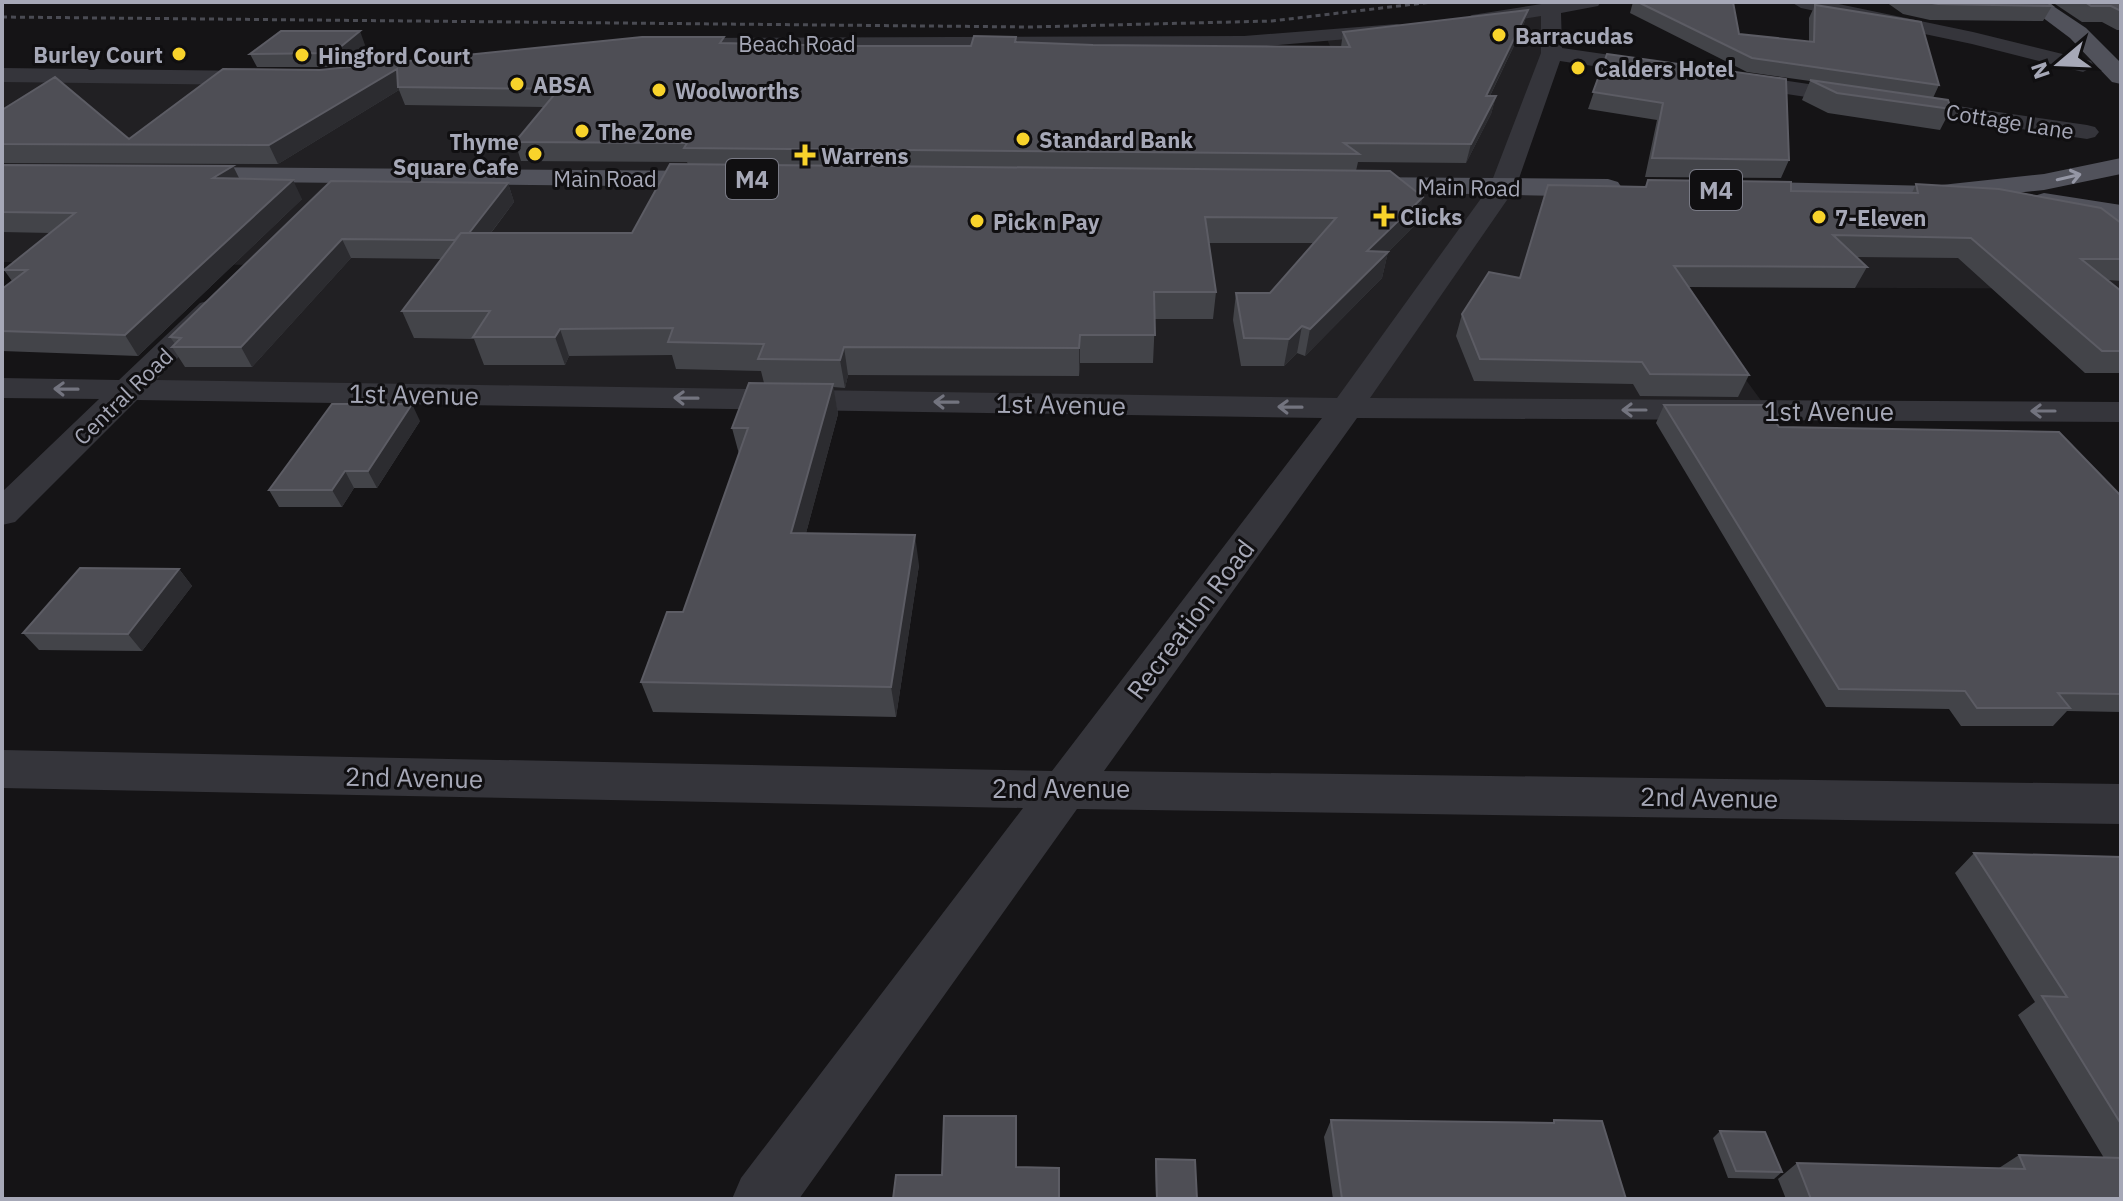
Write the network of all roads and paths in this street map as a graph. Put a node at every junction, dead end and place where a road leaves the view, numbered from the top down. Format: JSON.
{"nodes":[{"id":1,"x":1591,"y":2,"type":"edge"},
{"id":2,"x":1801,"y":2,"type":"edge"},
{"id":3,"x":2033,"y":2,"type":"edge"},
{"id":4,"x":1551,"y":9,"type":"junction"},
{"id":5,"x":1456,"y":23,"type":"edge"},
{"id":6,"x":1414,"y":28,"type":"edge"},
{"id":7,"x":2072,"y":29,"type":"junction"},
{"id":8,"x":1973,"y":38,"type":"junction"},
{"id":9,"x":653,"y":44,"type":"edge"},
{"id":10,"x":1552,"y":53,"type":"junction"},
{"id":11,"x":2121,"y":60,"type":"edge"},
{"id":12,"x":2083,"y":66,"type":"dead end"},
{"id":13,"x":1683,"y":72,"type":"edge"},
{"id":14,"x":2,"y":75,"type":"edge"},
{"id":15,"x":1714,"y":77,"type":"edge"},
{"id":16,"x":2121,"y":77,"type":"edge"},
{"id":17,"x":287,"y":79,"type":"edge"},
{"id":18,"x":2087,"y":132,"type":"dead end"},
{"id":19,"x":2121,"y":166,"type":"edge"},
{"id":20,"x":147,"y":174,"type":"edge"},
{"id":21,"x":345,"y":176,"type":"junction"},
{"id":22,"x":753,"y":179,"type":"edge"},
{"id":23,"x":1316,"y":185,"type":"edge"},
{"id":24,"x":1503,"y":187,"type":"junction"},
{"id":25,"x":1627,"y":189,"type":"edge"},
{"id":26,"x":1707,"y":190,"type":"edge"},
{"id":27,"x":1929,"y":192,"type":"junction"},
{"id":28,"x":324,"y":199,"type":"edge"},
{"id":29,"x":2121,"y":214,"type":"edge"},
{"id":30,"x":235,"y":285,"type":"edge"},
{"id":31,"x":2,"y":388,"type":"edge"},
{"id":32,"x":129,"y":389,"type":"junction"},
{"id":33,"x":1347,"y":408,"type":"junction"},
{"id":34,"x":2121,"y":412,"type":"edge"},
{"id":35,"x":2,"y":513,"type":"edge"},
{"id":36,"x":2,"y":769,"type":"edge"},
{"id":37,"x":1064,"y":789,"type":"junction"},
{"id":38,"x":2121,"y":804,"type":"edge"},
{"id":39,"x":762,"y":1199,"type":"edge"}],
"edges":[{"from":1,"to":4,"type":"street"},
{"from":2,"to":8,"type":"street"},
{"from":3,"to":7,"type":"main road"},
{"from":4,"to":5,"type":"street"},
{"from":4,"to":10,"type":"street","name":"Recreation Road"},
{"from":6,"to":9,"type":"street","name":"Beach Road"},
{"from":7,"to":8,"type":"street"},
{"from":7,"to":11,"type":"main road"},
{"from":7,"to":16,"type":"main road"},
{"from":8,"to":12,"type":"street"},
{"from":10,"to":13,"type":"street"},
{"from":10,"to":24,"type":"street","name":"Recreation Road"},
{"from":14,"to":17,"type":"street"},
{"from":15,"to":18,"type":"street","name":"Cottage Lane"},
{"from":27,"to":19,"type":"main road","number":"M4","one_way":true},
{"from":20,"to":21,"type":"main road","name":"Main Road","number":"M4"},
{"from":21,"to":22,"type":"main road","name":"Main Road","number":"M4"},
{"from":21,"to":28,"type":"street"},
{"from":23,"to":24,"type":"main road","name":"Main Road"},
{"from":24,"to":25,"type":"main road","name":"Main Road"},
{"from":24,"to":33,"type":"street","name":"Recreation Road"},
{"from":26,"to":27,"type":"main road","number":"M4"},
{"from":27,"to":29,"type":"main road","number":"M4"},
{"from":30,"to":32,"type":"street","name":"Central Road"},
{"from":32,"to":31,"type":"street","name":"1st Avenue","one_way":true},
{"from":33,"to":32,"type":"street","name":"1st Avenue","one_way":true},
{"from":32,"to":35,"type":"street","name":"Central Road"},
{"from":34,"to":33,"type":"street","name":"1st Avenue","one_way":true},
{"from":33,"to":37,"type":"street","name":"Recreation Road"},
{"from":36,"to":37,"type":"street","name":"2nd Avenue"},
{"from":37,"to":38,"type":"street","name":"2nd Avenue"},
{"from":37,"to":39,"type":"street","name":"Recreation Road"}]}
